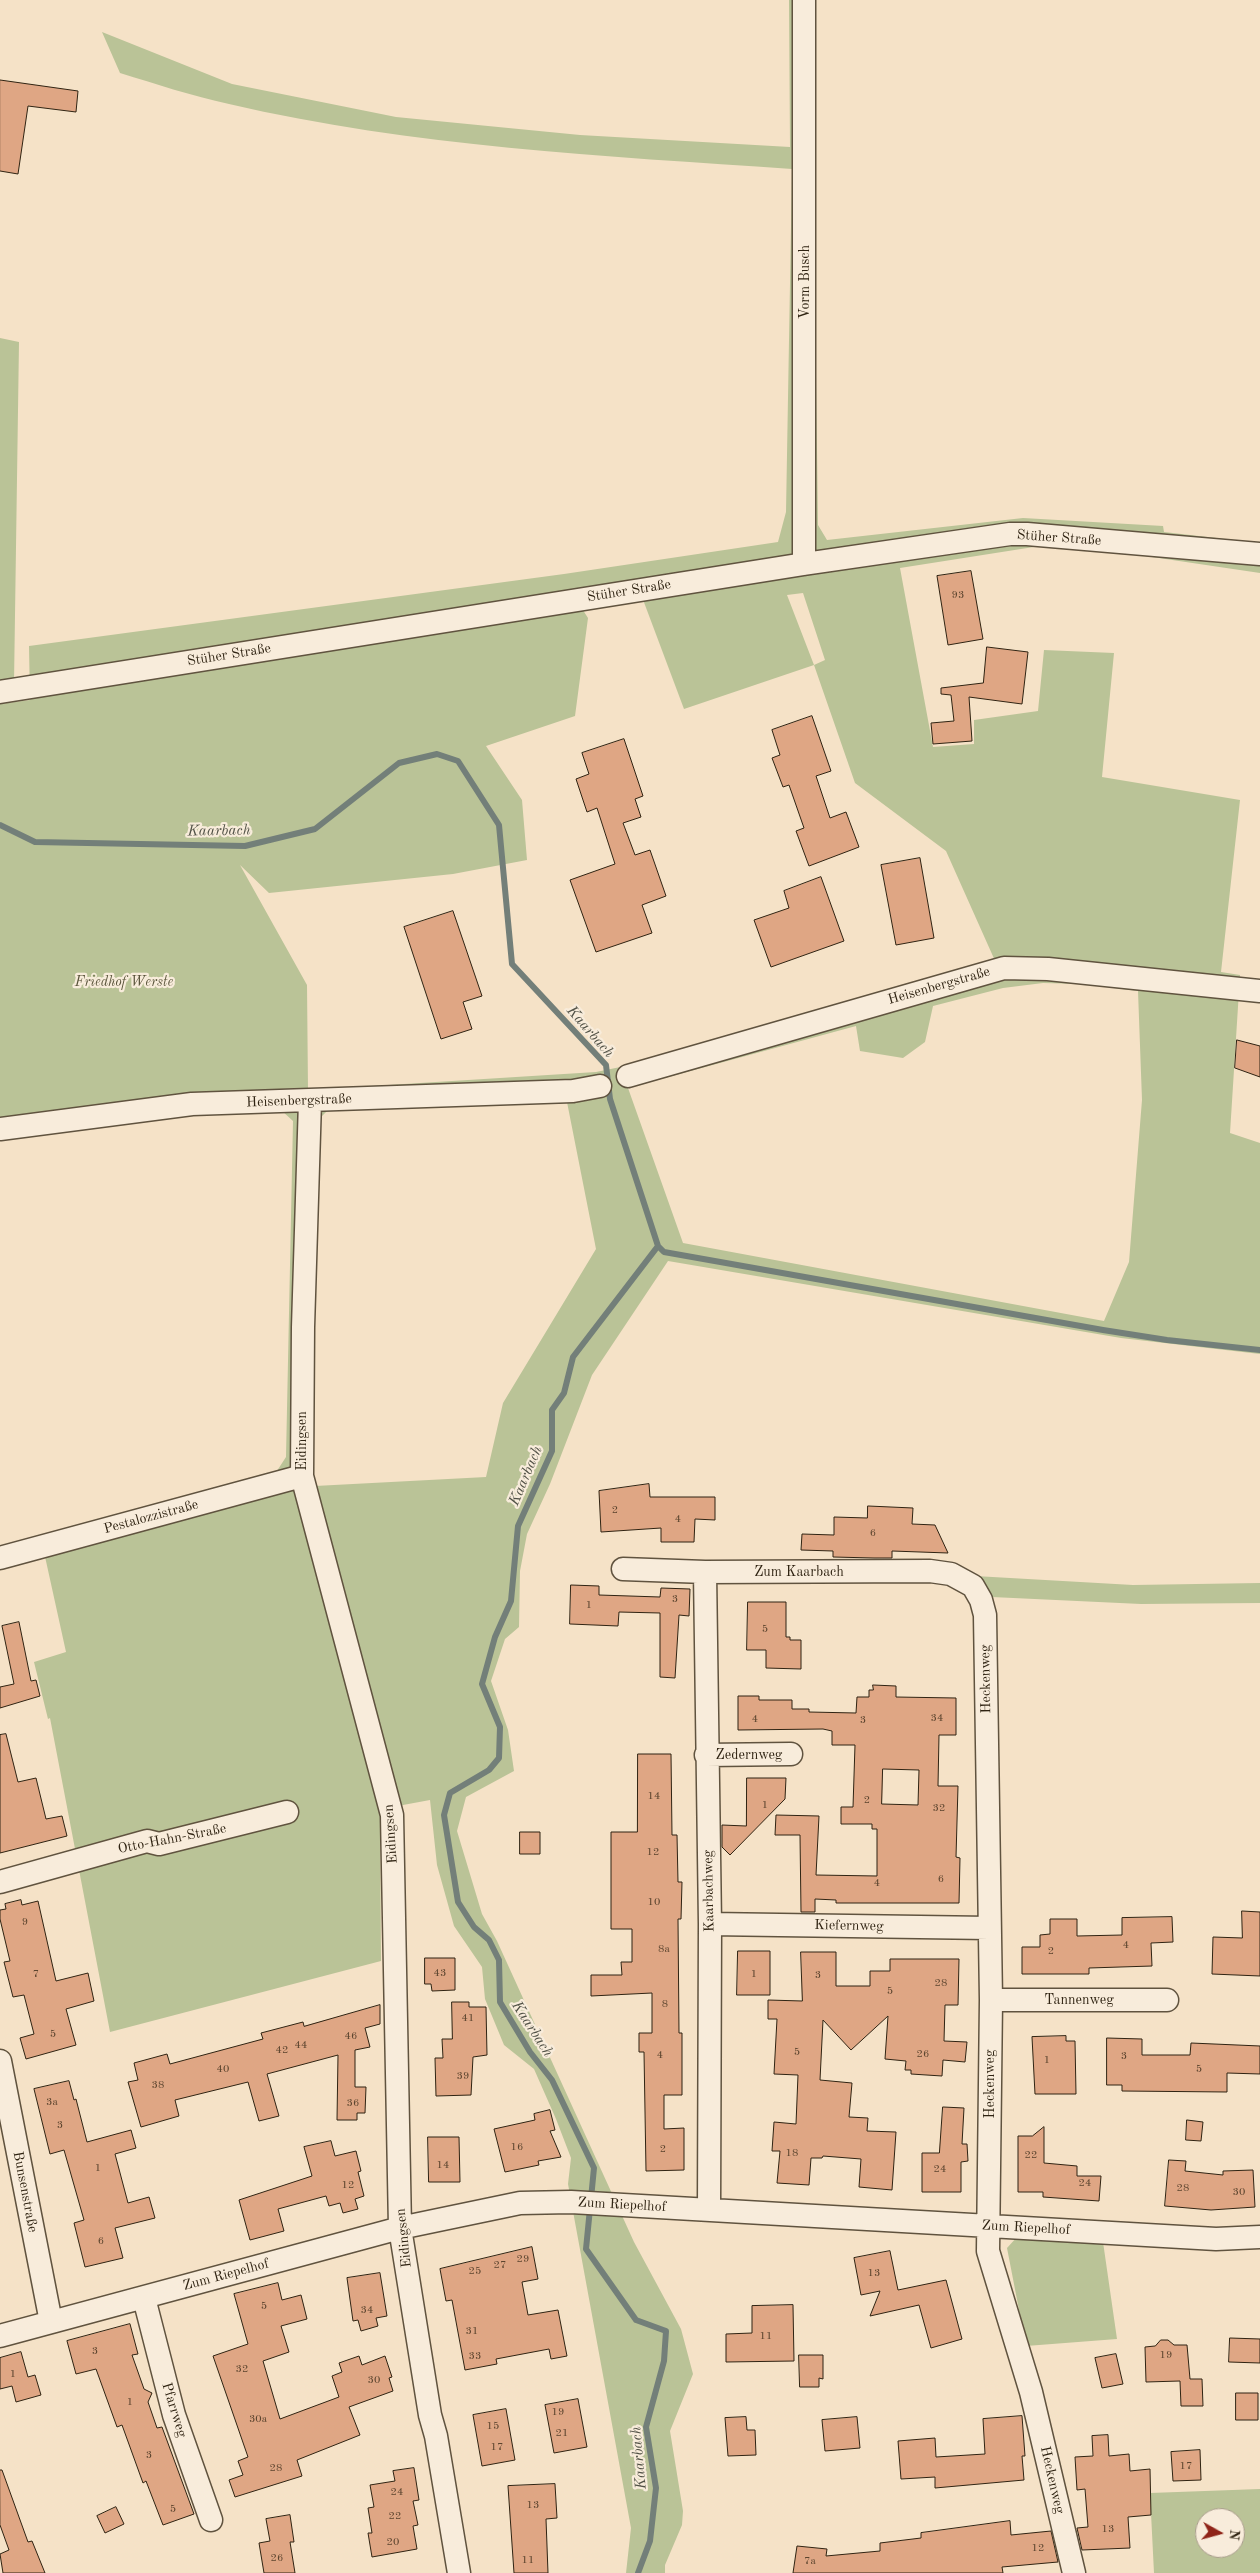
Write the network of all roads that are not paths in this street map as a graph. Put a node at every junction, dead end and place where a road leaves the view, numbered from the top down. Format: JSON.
{"nodes":[{"id":1,"x":804,"y":0,"type":"edge"},
{"id":2,"x":1260,"y":554,"type":"edge"},
{"id":3,"x":804,"y":564,"type":"junction"},
{"id":4,"x":0,"y":692,"type":"edge"},
{"id":5,"x":1260,"y":991,"type":"edge"},
{"id":6,"x":628,"y":1076,"type":"dead end"},
{"id":7,"x":600,"y":1086,"type":"dead end"},
{"id":8,"x":310,"y":1101,"type":"junction"},
{"id":9,"x":0,"y":1129,"type":"edge"},
{"id":10,"x":302,"y":1476,"type":"junction"},
{"id":11,"x":0,"y":1558,"type":"edge"},
{"id":12,"x":622,"y":1569,"type":"dead end"},
{"id":13,"x":705,"y":1572,"type":"junction"},
{"id":14,"x":973,"y":1586,"type":"joint"},
{"id":15,"x":791,"y":1754,"type":"dead end"},
{"id":16,"x":706,"y":1755,"type":"junction"},
{"id":17,"x":287,"y":1812,"type":"dead end"},
{"id":18,"x":0,"y":1882,"type":"edge"},
{"id":19,"x":710,"y":1924,"type":"junction"},
{"id":20,"x":989,"y":1928,"type":"junction"},
{"id":21,"x":991,"y":2000,"type":"junction"},
{"id":22,"x":1167,"y":2000,"type":"dead end"},
{"id":23,"x":0,"y":2061,"type":"edge"},
{"id":24,"x":709,"y":2210,"type":"junction"},
{"id":25,"x":990,"y":2226,"type":"junction"},
{"id":26,"x":400,"y":2228,"type":"junction"},
{"id":27,"x":1260,"y":2236,"type":"edge"},
{"id":28,"x":144,"y":2298,"type":"junction"},
{"id":29,"x":51,"y":2322,"type":"junction"},
{"id":30,"x":0,"y":2336,"type":"edge"},
{"id":31,"x":211,"y":2520,"type":"dead end"},
{"id":32,"x":459,"y":2573,"type":"edge"},
{"id":33,"x":1074,"y":2573,"type":"edge"}],
"edges":[{"from":1,"to":3,"type":"street","name":"Vorm Busch"},
{"from":2,"to":3,"type":"street","name":"Stüher Straße"},
{"from":3,"to":4,"type":"street","name":"Stüher Straße"},
{"from":5,"to":6,"type":"street","name":"Heisenbergstraße"},
{"from":7,"to":8,"type":"street","name":"Heisenbergstraße"},
{"from":8,"to":9,"type":"street","name":"Heisenbergstraße"},
{"from":8,"to":10,"type":"street","name":"Eidingsen"},
{"from":10,"to":11,"type":"street","name":"Pestalozzistraße"},
{"from":10,"to":26,"type":"street","name":"Eidingsen"},
{"from":12,"to":13,"type":"street","name":"Zum Kaarbach"},
{"from":13,"to":14,"type":"street","name":"Zum Kaarbach"},
{"from":13,"to":16,"type":"street","name":"Kaarbachweg"},
{"from":14,"to":20,"type":"street","name":"Heckenweg"},
{"from":15,"to":16,"type":"street","name":"Zedernweg"},
{"from":16,"to":19,"type":"street","name":"Kaarbachweg"},
{"from":17,"to":18,"type":"street","name":"Otto-Hahn-Straße"},
{"from":19,"to":20,"type":"street","name":"Kiefernweg"},
{"from":19,"to":24,"type":"street","name":"Kaarbachweg"},
{"from":20,"to":21,"type":"street","name":"Heckenweg"},
{"from":21,"to":22,"type":"street","name":"Tannenweg"},
{"from":21,"to":25,"type":"street","name":"Heckenweg"},
{"from":23,"to":29,"type":"street","name":"Bunsenstraße"},
{"from":24,"to":25,"type":"street","name":"Zum Riepelhof"},
{"from":24,"to":26,"type":"street","name":"Zum Riepelhof"},
{"from":25,"to":27,"type":"street","name":"Zum Riepelhof"},
{"from":25,"to":33,"type":"street","name":"Heckenweg"},
{"from":26,"to":28,"type":"street","name":"Zum Riepelhof"},
{"from":26,"to":32,"type":"street","name":"Eidingsen"},
{"from":28,"to":29,"type":"street","name":"Zum Riepelhof"},
{"from":28,"to":31,"type":"street","name":"Pfarrweg"},
{"from":29,"to":30,"type":"street","name":"Zum Riepelhof"}]}
